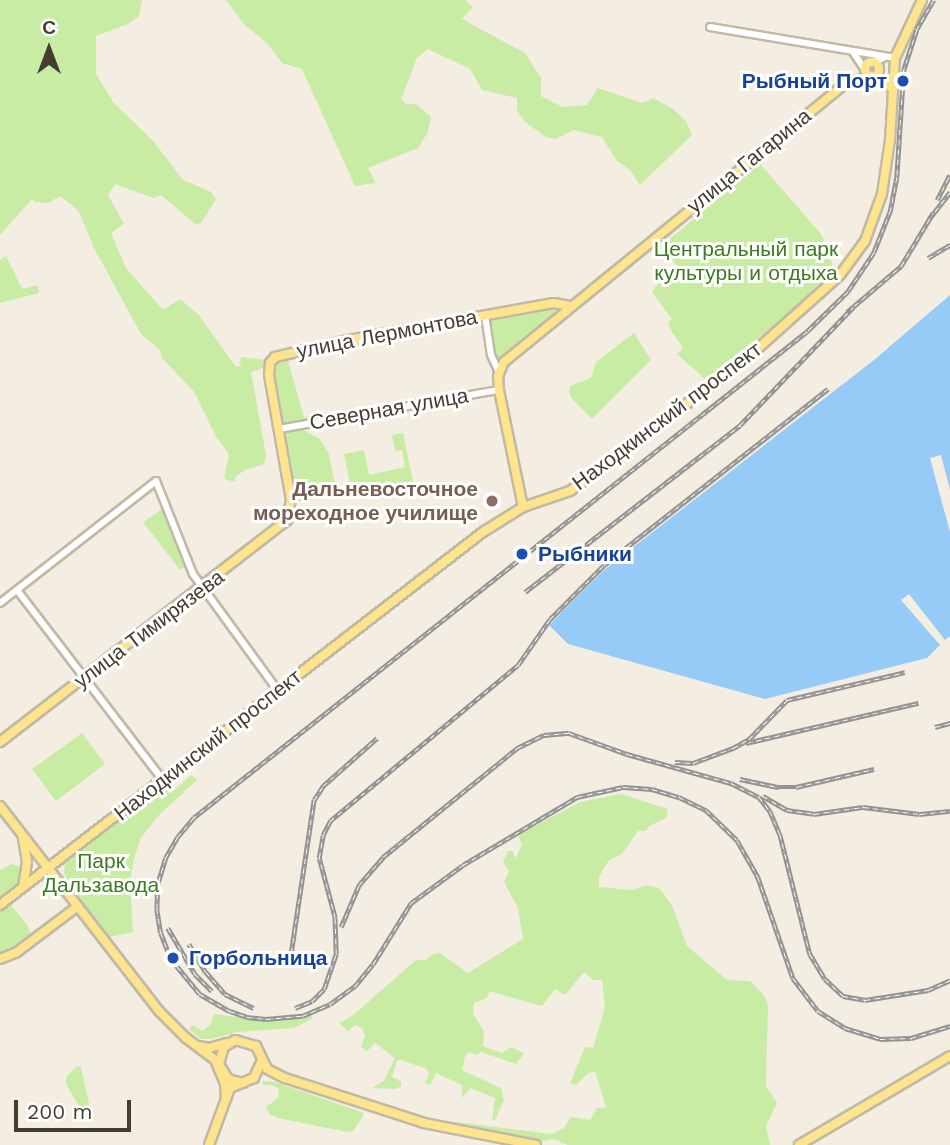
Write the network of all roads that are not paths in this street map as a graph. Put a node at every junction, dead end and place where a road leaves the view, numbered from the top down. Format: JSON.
{"nodes":[{"id":1,"x":922,"y":0,"type":"edge"},
{"id":2,"x":709,"y":27,"type":"dead end"},
{"id":3,"x":853,"y":52,"type":"junction"},
{"id":4,"x":885,"y":57,"type":"junction"},
{"id":5,"x":894,"y":63,"type":"junction"},
{"id":6,"x":870,"y":69,"type":"junction"},
{"id":7,"x":893,"y":90,"type":"junction"},
{"id":8,"x":571,"y":306,"type":"junction"},
{"id":9,"x":485,"y":315,"type":"junction"},
{"id":10,"x":499,"y":372,"type":"junction"},
{"id":11,"x":499,"y":390,"type":"junction"},
{"id":12,"x":281,"y":429,"type":"junction"},
{"id":13,"x":523,"y":507,"type":"junction"},
{"id":14,"x":291,"y":509,"type":"joint"},
{"id":15,"x":202,"y":588,"type":"junction"},
{"id":16,"x":17,"y":590,"type":"junction"},
{"id":17,"x":0,"y":603,"type":"edge"},
{"id":18,"x":85,"y":677,"type":"junction"},
{"id":19,"x":278,"y":691,"type":"junction"},
{"id":20,"x":0,"y":743,"type":"edge"},
{"id":21,"x":163,"y":780,"type":"junction"},
{"id":22,"x":0,"y":806,"type":"edge"},
{"id":23,"x":19,"y":830,"type":"junction"},
{"id":24,"x":64,"y":855,"type":"junction"},
{"id":25,"x":48,"y":867,"type":"junction"},
{"id":26,"x":62,"y":885,"type":"junction"},
{"id":27,"x":23,"y":886,"type":"junction"},
{"id":28,"x":0,"y":905,"type":"edge"},
{"id":29,"x":78,"y":906,"type":"junction"},
{"id":30,"x":0,"y":959,"type":"edge"},
{"id":31,"x":235,"y":1040,"type":"junction"},
{"id":32,"x":191,"y":1041,"type":"junction"},
{"id":33,"x":262,"y":1056,"type":"junction"},
{"id":34,"x":950,"y":1056,"type":"edge"},
{"id":35,"x":221,"y":1070,"type":"junction"},
{"id":36,"x":285,"y":1078,"type":"junction"},
{"id":37,"x":246,"y":1082,"type":"junction"},
{"id":38,"x":226,"y":1098,"type":"junction"},
{"id":39,"x":209,"y":1145,"type":"edge"},
{"id":40,"x":536,"y":1145,"type":"edge"},
{"id":41,"x":799,"y":1145,"type":"edge"}],
"edges":[{"from":1,"to":5,"type":"main road","name":"Находкинский проспект"},
{"from":2,"to":3,"type":"street"},
{"from":3,"to":4,"type":"street"},
{"from":3,"to":6,"type":"street"},
{"from":4,"to":5,"type":"street"},
{"from":4,"to":6,"type":"street"},
{"from":5,"to":6,"type":"main road","name":"улица Гагарина"},
{"from":5,"to":7,"type":"main road","name":"Находкинский проспект"},
{"from":6,"to":7,"type":"main road"},
{"from":6,"to":8,"type":"main road","name":"улица Гагарина"},
{"from":7,"to":13,"type":"main road","name":"Находкинский проспект"},
{"from":8,"to":9,"type":"main road","name":"улица Лермонтова"},
{"from":8,"to":10,"type":"main road","name":"улица Гагарина"},
{"from":9,"to":10,"type":"street"},
{"from":9,"to":12,"type":"main road","name":"улица Лермонтова"},
{"from":10,"to":11,"type":"main road"},
{"from":11,"to":12,"type":"street","name":"Северная улица"},
{"from":11,"to":13,"type":"main road"},
{"from":12,"to":14,"type":"main road","name":"улица Лермонтова"},
{"from":13,"to":19,"type":"main road","name":"Находкинский проспект"},
{"from":14,"to":15,"type":"main road","name":"улица Тимирязева"},
{"from":15,"to":16,"type":"street"},
{"from":15,"to":18,"type":"main road","name":"улица Тимирязева"},
{"from":15,"to":19,"type":"street"},
{"from":16,"to":17,"type":"street"},
{"from":16,"to":18,"type":"street"},
{"from":18,"to":20,"type":"main road","name":"улица Тимирязева"},
{"from":18,"to":21,"type":"street"},
{"from":19,"to":21,"type":"main road","name":"Находкинский проспект"},
{"from":21,"to":24,"type":"main road","name":"Находкинский проспект"},
{"from":22,"to":23,"type":"main road"},
{"from":23,"to":25,"type":"main road"},
{"from":23,"to":27,"type":"main road"},
{"from":24,"to":25,"type":"main road","name":"Находкинский проспект"},
{"from":24,"to":26,"type":"main road"},
{"from":25,"to":26,"type":"main road"},
{"from":25,"to":27,"type":"main road","name":"Находкинский проспект"},
{"from":26,"to":29,"type":"main road"},
{"from":27,"to":28,"type":"main road","name":"Находкинский проспект"},
{"from":29,"to":30,"type":"main road"},
{"from":29,"to":32,"type":"main road"},
{"from":31,"to":32,"type":"main road"},
{"from":31,"to":33,"type":"main road"},
{"from":31,"to":35,"type":"main road"},
{"from":32,"to":35,"type":"main road"},
{"from":33,"to":36,"type":"main road"},
{"from":33,"to":37,"type":"main road"},
{"from":34,"to":41,"type":"main road"},
{"from":35,"to":37,"type":"main road"},
{"from":35,"to":38,"type":"main road"},
{"from":36,"to":37,"type":"main road"},
{"from":36,"to":40,"type":"main road"},
{"from":37,"to":38,"type":"main road"},
{"from":38,"to":39,"type":"main road"}]}
